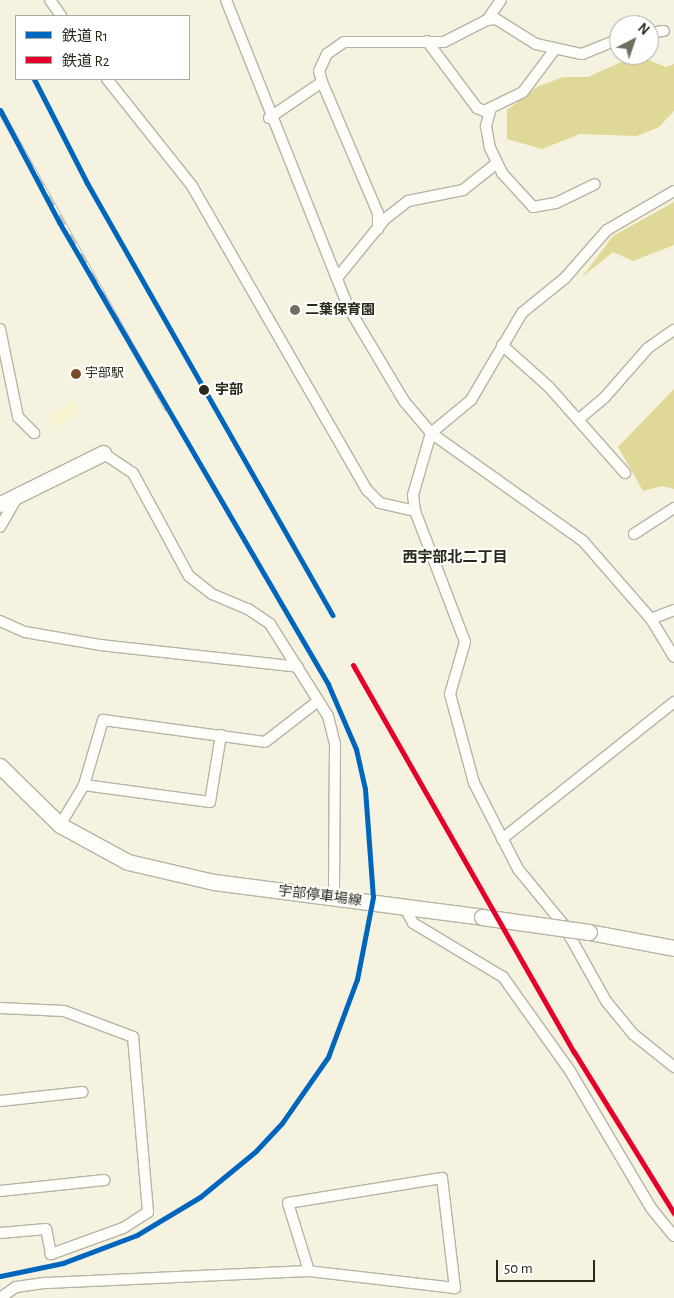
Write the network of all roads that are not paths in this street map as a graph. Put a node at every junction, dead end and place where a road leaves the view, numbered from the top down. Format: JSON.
{"nodes":[{"id":1,"x":50,"y":0,"type":"edge"},
{"id":2,"x":226,"y":0,"type":"edge"},
{"id":3,"x":501,"y":0,"type":"edge"},
{"id":4,"x":60,"y":15,"type":"edge"},
{"id":5,"x":487,"y":20,"type":"junction"},
{"id":6,"x":664,"y":31,"type":"dead end"},
{"id":7,"x":659,"y":32,"type":"edge"},
{"id":8,"x":427,"y":42,"type":"junction"},
{"id":9,"x":609,"y":43,"type":"edge"},
{"id":10,"x":555,"y":48,"type":"junction"},
{"id":11,"x":108,"y":80,"type":"edge"},
{"id":12,"x":322,"y":82,"type":"junction"},
{"id":13,"x":491,"y":108,"type":"junction"},
{"id":14,"x":269,"y":118,"type":"junction"},
{"id":15,"x":497,"y":162,"type":"junction"},
{"id":16,"x":595,"y":184,"type":"dead end"},
{"id":17,"x":674,"y":191,"type":"edge"},
{"id":18,"x":378,"y":230,"type":"junction"},
{"id":19,"x":337,"y":278,"type":"junction"},
{"id":20,"x":0,"y":329,"type":"edge"},
{"id":21,"x":674,"y":330,"type":"edge"},
{"id":22,"x":502,"y":345,"type":"junction"},
{"id":23,"x":579,"y":419,"type":"junction"},
{"id":24,"x":34,"y":433,"type":"dead end"},
{"id":25,"x":432,"y":433,"type":"junction"},
{"id":26,"x":103,"y":453,"type":"joint"},
{"id":27,"x":625,"y":473,"type":"dead end"},
{"id":28,"x":21,"y":491,"type":"junction"},
{"id":29,"x":0,"y":504,"type":"edge"},
{"id":30,"x":674,"y":508,"type":"edge"},
{"id":31,"x":415,"y":511,"type":"junction"},
{"id":32,"x":0,"y":527,"type":"edge"},
{"id":33,"x":634,"y":534,"type":"dead end"},
{"id":34,"x":674,"y":610,"type":"edge"},
{"id":35,"x":651,"y":619,"type":"junction"},
{"id":36,"x":0,"y":621,"type":"edge"},
{"id":37,"x":674,"y":656,"type":"edge"},
{"id":38,"x":298,"y":667,"type":"junction"},
{"id":39,"x":318,"y":701,"type":"junction"},
{"id":40,"x":674,"y":702,"type":"edge"},
{"id":41,"x":220,"y":735,"type":"junction"},
{"id":42,"x":0,"y":766,"type":"edge"},
{"id":43,"x":84,"y":785,"type":"junction"},
{"id":44,"x":60,"y":825,"type":"junction"},
{"id":45,"x":502,"y":839,"type":"junction"},
{"id":46,"x":334,"y":898,"type":"junction"},
{"id":47,"x":398,"y":906,"type":"junction"},
{"id":48,"x":674,"y":948,"type":"edge"},
{"id":49,"x":0,"y":1008,"type":"edge"},
{"id":50,"x":674,"y":1067,"type":"edge"},
{"id":51,"x":83,"y":1092,"type":"dead end"},
{"id":52,"x":0,"y":1101,"type":"edge"},
{"id":53,"x":104,"y":1180,"type":"dead end"},
{"id":54,"x":0,"y":1191,"type":"edge"},
{"id":55,"x":0,"y":1233,"type":"edge"},
{"id":56,"x":674,"y":1236,"type":"edge"},
{"id":57,"x":309,"y":1271,"type":"junction"},
{"id":58,"x":0,"y":1298,"type":"edge"}],
"edges":[{"from":1,"to":4,"type":"street"},
{"from":2,"to":14,"type":"street"},
{"from":3,"to":5,"type":"street"},
{"from":5,"to":8,"type":"street"},
{"from":5,"to":10,"type":"street"},
{"from":6,"to":7,"type":"street"},
{"from":8,"to":12,"type":"street"},
{"from":8,"to":13,"type":"street"},
{"from":9,"to":10,"type":"street"},
{"from":10,"to":13,"type":"street"},
{"from":11,"to":31,"type":"street"},
{"from":12,"to":14,"type":"street"},
{"from":12,"to":18,"type":"street"},
{"from":13,"to":15,"type":"street"},
{"from":14,"to":19,"type":"street"},
{"from":15,"to":16,"type":"street"},
{"from":15,"to":18,"type":"street"},
{"from":17,"to":22,"type":"street"},
{"from":18,"to":19,"type":"street"},
{"from":19,"to":25,"type":"street"},
{"from":20,"to":24,"type":"street"},
{"from":21,"to":23,"type":"street"},
{"from":22,"to":23,"type":"street"},
{"from":22,"to":25,"type":"street"},
{"from":23,"to":27,"type":"street"},
{"from":25,"to":31,"type":"street"},
{"from":25,"to":35,"type":"street"},
{"from":26,"to":28,"type":"main road"},
{"from":26,"to":38,"type":"street"},
{"from":28,"to":29,"type":"main road"},
{"from":28,"to":32,"type":"street"},
{"from":30,"to":33,"type":"street"},
{"from":31,"to":45,"type":"street"},
{"from":34,"to":35,"type":"street"},
{"from":35,"to":37,"type":"street"},
{"from":36,"to":38,"type":"street"},
{"from":38,"to":39,"type":"street"},
{"from":39,"to":41,"type":"street"},
{"from":39,"to":46,"type":"street"},
{"from":40,"to":45,"type":"street"},
{"from":41,"to":43,"type":"street"},
{"from":41,"to":43,"type":"street"},
{"from":42,"to":44,"type":"main road","name":"宇部停車場線"},
{"from":43,"to":44,"type":"street"},
{"from":44,"to":46,"type":"main road","name":"宇部停車場線"},
{"from":45,"to":50,"type":"street"},
{"from":46,"to":47,"type":"main road","name":"宇部停車場線"},
{"from":47,"to":48,"type":"main road","name":"宇部停車場線","bridge":true},
{"from":47,"to":56,"type":"street"},
{"from":49,"to":55,"type":"street"},
{"from":51,"to":52,"type":"street"},
{"from":53,"to":54,"type":"street"},
{"from":57,"to":57,"type":"street"},
{"from":57,"to":58,"type":"street"}]}
